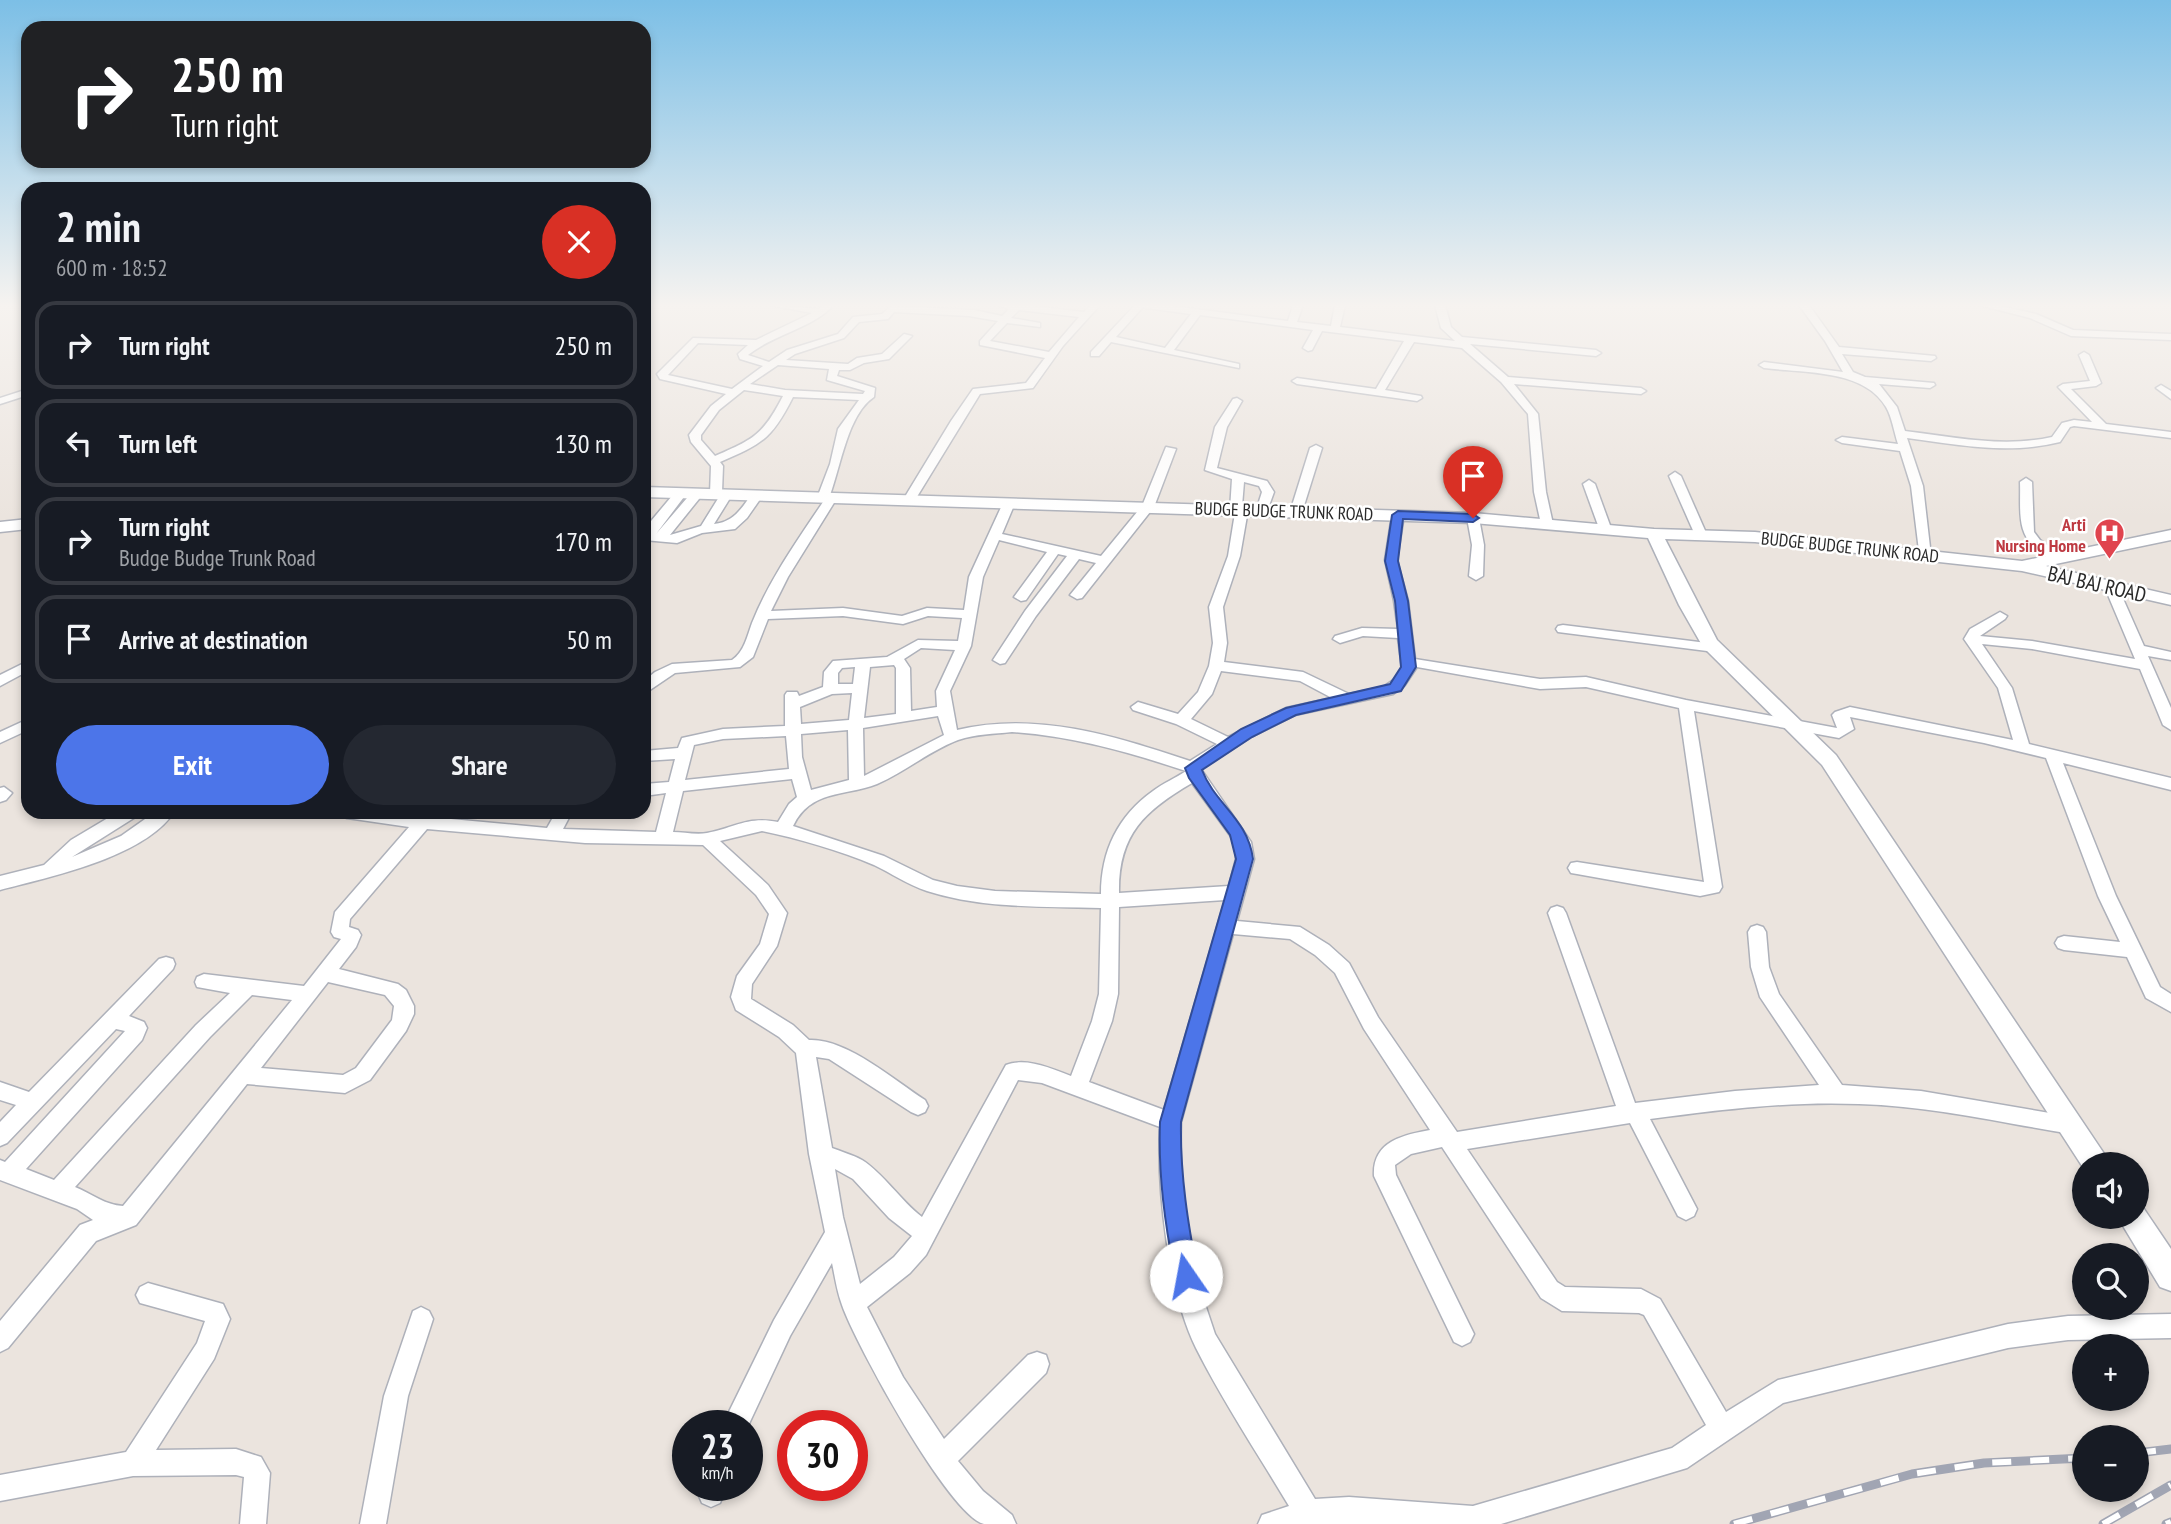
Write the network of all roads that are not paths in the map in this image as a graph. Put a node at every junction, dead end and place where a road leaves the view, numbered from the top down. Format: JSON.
{"nodes":[{"id":1,"x":663,"y":376,"type":"edge"},
{"id":2,"x":755,"y":376,"type":"edge"},
{"id":3,"x":832,"y":376,"type":"edge"},
{"id":4,"x":1037,"y":376,"type":"edge"},
{"id":5,"x":1388,"y":376,"type":"edge"},
{"id":6,"x":1501,"y":376,"type":"edge"},
{"id":7,"x":1851,"y":376,"type":"edge"},
{"id":8,"x":2093,"y":376,"type":"edge"},
{"id":9,"x":1505,"y":380,"type":"junction"},
{"id":10,"x":1863,"y":380,"type":"junction"},
{"id":11,"x":1297,"y":381,"type":"dead end"},
{"id":12,"x":1930,"y":385,"type":"dead end"},
{"id":13,"x":2161,"y":388,"type":"dead end"},
{"id":14,"x":737,"y":389,"type":"junction"},
{"id":15,"x":1641,"y":391,"type":"dead end"},
{"id":16,"x":1379,"y":392,"type":"junction"},
{"id":17,"x":21,"y":394,"type":"edge"},
{"id":18,"x":789,"y":394,"type":"junction"},
{"id":19,"x":2171,"y":396,"type":"edge"},
{"id":20,"x":869,"y":397,"type":"junction"},
{"id":21,"x":1417,"y":398,"type":"dead end"},
{"id":22,"x":0,"y":401,"type":"edge"},
{"id":23,"x":1237,"y":401,"type":"dead end"},
{"id":24,"x":2101,"y":425,"type":"junction"},
{"id":25,"x":1901,"y":433,"type":"junction"},
{"id":26,"x":2171,"y":435,"type":"edge"},
{"id":27,"x":1842,"y":440,"type":"dead end"},
{"id":28,"x":1316,"y":448,"type":"dead end"},
{"id":29,"x":1906,"y":448,"type":"junction"},
{"id":30,"x":1170,"y":449,"type":"dead end"},
{"id":31,"x":713,"y":461,"type":"junction"},
{"id":32,"x":1675,"y":477,"type":"dead end"},
{"id":33,"x":1238,"y":478,"type":"junction"},
{"id":34,"x":2026,"y":482,"type":"dead end"},
{"id":35,"x":1589,"y":484,"type":"dead end"},
{"id":36,"x":651,"y":492,"type":"edge"},
{"id":37,"x":689,"y":493,"type":"junction"},
{"id":38,"x":721,"y":494,"type":"junction"},
{"id":39,"x":757,"y":495,"type":"junction"},
{"id":40,"x":827,"y":498,"type":"junction"},
{"id":41,"x":909,"y":500,"type":"junction"},
{"id":42,"x":1009,"y":503,"type":"junction"},
{"id":43,"x":1148,"y":507,"type":"junction"},
{"id":44,"x":1239,"y":510,"type":"junction"},
{"id":45,"x":1262,"y":511,"type":"junction"},
{"id":46,"x":1296,"y":512,"type":"junction"},
{"id":47,"x":1398,"y":515,"type":"junction"},
{"id":48,"x":1473,"y":518,"type":"junction"},
{"id":49,"x":1547,"y":524,"type":"junction"},
{"id":50,"x":21,"y":525,"type":"edge"},
{"id":51,"x":0,"y":527,"type":"edge"},
{"id":52,"x":1605,"y":528,"type":"junction"},
{"id":53,"x":651,"y":530,"type":"edge"},
{"id":54,"x":705,"y":530,"type":"junction"},
{"id":55,"x":1654,"y":534,"type":"junction"},
{"id":56,"x":1702,"y":535,"type":"junction"},
{"id":57,"x":2171,"y":535,"type":"edge"},
{"id":58,"x":996,"y":536,"type":"junction"},
{"id":59,"x":651,"y":538,"type":"edge"},
{"id":60,"x":1055,"y":550,"type":"junction"},
{"id":61,"x":1075,"y":555,"type":"junction"},
{"id":62,"x":1925,"y":556,"type":"junction"},
{"id":63,"x":2059,"y":558,"type":"junction"},
{"id":64,"x":1105,"y":561,"type":"junction"},
{"id":65,"x":2022,"y":566,"type":"junction"},
{"id":66,"x":1476,"y":576,"type":"dead end"},
{"id":67,"x":2079,"y":581,"type":"junction"},
{"id":68,"x":2112,"y":588,"type":"junction"},
{"id":69,"x":1077,"y":595,"type":"dead end"},
{"id":70,"x":1021,"y":597,"type":"dead end"},
{"id":71,"x":2171,"y":600,"type":"edge"},
{"id":72,"x":970,"y":614,"type":"junction"},
{"id":73,"x":763,"y":615,"type":"junction"},
{"id":74,"x":2000,"y":616,"type":"dead end"},
{"id":75,"x":1563,"y":629,"type":"dead end"},
{"id":76,"x":1405,"y":634,"type":"junction"},
{"id":77,"x":1340,"y":639,"type":"dead end"},
{"id":78,"x":1971,"y":639,"type":"junction"},
{"id":79,"x":964,"y":646,"type":"junction"},
{"id":80,"x":1715,"y":648,"type":"junction"},
{"id":81,"x":2137,"y":649,"type":"junction"},
{"id":82,"x":2171,"y":656,"type":"edge"},
{"id":83,"x":897,"y":659,"type":"junction"},
{"id":84,"x":1000,"y":660,"type":"dead end"},
{"id":85,"x":863,"y":663,"type":"junction"},
{"id":86,"x":2144,"y":665,"type":"junction"},
{"id":87,"x":1216,"y":666,"type":"junction"},
{"id":88,"x":1409,"y":667,"type":"junction"},
{"id":89,"x":21,"y":669,"type":"edge"},
{"id":90,"x":0,"y":681,"type":"edge"},
{"id":91,"x":651,"y":683,"type":"edge"},
{"id":92,"x":861,"y":688,"type":"junction"},
{"id":93,"x":830,"y":689,"type":"junction"},
{"id":94,"x":1346,"y":699,"type":"junction"},
{"id":95,"x":1686,"y":705,"type":"junction"},
{"id":96,"x":1138,"y":707,"type":"dead end"},
{"id":97,"x":945,"y":710,"type":"junction"},
{"id":98,"x":904,"y":718,"type":"junction"},
{"id":99,"x":1181,"y":720,"type":"junction"},
{"id":100,"x":856,"y":724,"type":"junction"},
{"id":101,"x":2171,"y":725,"type":"edge"},
{"id":102,"x":1795,"y":727,"type":"junction"},
{"id":103,"x":21,"y":728,"type":"edge"},
{"id":104,"x":792,"y":730,"type":"junction"},
{"id":105,"x":952,"y":737,"type":"junction"},
{"id":106,"x":0,"y":738,"type":"edge"},
{"id":107,"x":1229,"y":744,"type":"junction"},
{"id":108,"x":2023,"y":749,"type":"junction"},
{"id":109,"x":684,"y":753,"type":"junction"},
{"id":110,"x":651,"y":755,"type":"edge"},
{"id":111,"x":2053,"y":757,"type":"junction"},
{"id":112,"x":1194,"y":771,"type":"junction"},
{"id":113,"x":799,"y":773,"type":"junction"},
{"id":114,"x":2171,"y":784,"type":"edge"},
{"id":115,"x":857,"y":785,"type":"junction"},
{"id":116,"x":676,"y":789,"type":"junction"},
{"id":117,"x":651,"y":790,"type":"edge"},
{"id":118,"x":806,"y":799,"type":"junction"},
{"id":119,"x":120,"y":819,"type":"edge"},
{"id":120,"x":158,"y":819,"type":"edge"},
{"id":121,"x":381,"y":819,"type":"edge"},
{"id":122,"x":560,"y":819,"type":"edge"},
{"id":123,"x":423,"y":823,"type":"junction"},
{"id":124,"x":783,"y":829,"type":"junction"},
{"id":125,"x":552,"y":834,"type":"junction"},
{"id":126,"x":663,"y":837,"type":"junction"},
{"id":127,"x":707,"y":839,"type":"junction"},
{"id":128,"x":1577,"y":868,"type":"dead end"},
{"id":129,"x":50,"y":870,"type":"junction"},
{"id":130,"x":0,"y":883,"type":"edge"},
{"id":131,"x":1237,"y":891,"type":"junction"},
{"id":132,"x":1108,"y":901,"type":"junction"},
{"id":133,"x":1558,"y":914,"type":"dead end"},
{"id":134,"x":1228,"y":927,"type":"junction"},
{"id":135,"x":1757,"y":932,"type":"dead end"},
{"id":136,"x":2064,"y":943,"type":"dead end"},
{"id":137,"x":2135,"y":951,"type":"junction"},
{"id":138,"x":166,"y":964,"type":"dead end"},
{"id":139,"x":324,"y":974,"type":"junction"},
{"id":140,"x":204,"y":982,"type":"dead end"},
{"id":141,"x":249,"y":986,"type":"junction"},
{"id":142,"x":309,"y":994,"type":"junction"},
{"id":143,"x":2171,"y":1004,"type":"edge"},
{"id":144,"x":113,"y":1020,"type":"junction"},
{"id":145,"x":805,"y":1049,"type":"junction"},
{"id":146,"x":243,"y":1075,"type":"junction"},
{"id":147,"x":1077,"y":1087,"type":"junction"},
{"id":148,"x":0,"y":1091,"type":"edge"},
{"id":149,"x":1836,"y":1094,"type":"junction"},
{"id":150,"x":32,"y":1102,"type":"junction"},
{"id":151,"x":918,"y":1106,"type":"dead end"},
{"id":152,"x":1633,"y":1114,"type":"junction"},
{"id":153,"x":1171,"y":1122,"type":"junction"},
{"id":154,"x":2072,"y":1125,"type":"junction"},
{"id":155,"x":0,"y":1136,"type":"edge"},
{"id":156,"x":1450,"y":1139,"type":"junction"},
{"id":157,"x":2089,"y":1152,"type":"edge"},
{"id":158,"x":820,"y":1154,"type":"junction"},
{"id":159,"x":4,"y":1171,"type":"edge"},
{"id":160,"x":58,"y":1191,"type":"junction"},
{"id":161,"x":1686,"y":1209,"type":"dead end"},
{"id":162,"x":117,"y":1217,"type":"junction"},
{"id":163,"x":2140,"y":1229,"type":"edge"},
{"id":164,"x":925,"y":1233,"type":"junction"},
{"id":165,"x":836,"y":1234,"type":"junction"},
{"id":166,"x":2171,"y":1276,"type":"edge"},
{"id":167,"x":148,"y":1295,"type":"dead end"},
{"id":168,"x":853,"y":1304,"type":"junction"},
{"id":169,"x":422,"y":1319,"type":"dead end"},
{"id":170,"x":2171,"y":1326,"type":"edge"},
{"id":171,"x":1462,"y":1334,"type":"dead end"},
{"id":172,"x":0,"y":1340,"type":"edge"},
{"id":173,"x":1037,"y":1364,"type":"dead end"},
{"id":174,"x":743,"y":1410,"type":"edge"},
{"id":175,"x":1723,"y":1431,"type":"junction"},
{"id":176,"x":942,"y":1460,"type":"junction"},
{"id":177,"x":133,"y":1463,"type":"junction"},
{"id":178,"x":0,"y":1488,"type":"edge"},
{"id":179,"x":1308,"y":1513,"type":"junction"},
{"id":180,"x":253,"y":1524,"type":"edge"},
{"id":181,"x":373,"y":1524,"type":"edge"},
{"id":182,"x":1003,"y":1524,"type":"edge"},
{"id":183,"x":1271,"y":1524,"type":"edge"}],
"edges":[{"from":1,"to":14,"type":"street"},
{"from":2,"to":14,"type":"street"},
{"from":3,"to":20,"type":"street"},
{"from":4,"to":41,"type":"street"},
{"from":5,"to":16,"type":"street"},
{"from":6,"to":9,"type":"street"},
{"from":7,"to":10,"type":"street"},
{"from":8,"to":24,"type":"street"},
{"from":9,"to":15,"type":"street"},
{"from":9,"to":49,"type":"street"},
{"from":10,"to":12,"type":"street"},
{"from":10,"to":25,"type":"street"},
{"from":11,"to":16,"type":"street"},
{"from":13,"to":19,"type":"street"},
{"from":14,"to":18,"type":"street"},
{"from":14,"to":31,"type":"street"},
{"from":16,"to":21,"type":"street"},
{"from":17,"to":22,"type":"street"},
{"from":18,"to":20,"type":"street"},
{"from":18,"to":31,"type":"street"},
{"from":20,"to":40,"type":"street"},
{"from":23,"to":33,"type":"street"},
{"from":24,"to":25,"type":"street"},
{"from":24,"to":26,"type":"street"},
{"from":25,"to":29,"type":"street"},
{"from":27,"to":29,"type":"street"},
{"from":28,"to":46,"type":"street"},
{"from":29,"to":62,"type":"street"},
{"from":30,"to":43,"type":"street"},
{"from":31,"to":38,"type":"street"},
{"from":32,"to":56,"type":"street"},
{"from":33,"to":44,"type":"street"},
{"from":33,"to":45,"type":"street"},
{"from":34,"to":63,"type":"street"},
{"from":35,"to":52,"type":"street"},
{"from":36,"to":37,"type":"main road","name":"BUDGE BUDGE TRUNK ROAD"},
{"from":37,"to":38,"type":"main road","name":"BUDGE BUDGE TRUNK ROAD"},
{"from":37,"to":53,"type":"street"},
{"from":38,"to":39,"type":"main road","name":"BUDGE BUDGE TRUNK ROAD"},
{"from":38,"to":54,"type":"street"},
{"from":39,"to":40,"type":"main road","name":"BUDGE BUDGE TRUNK ROAD"},
{"from":39,"to":54,"type":"street"},
{"from":40,"to":41,"type":"main road","name":"BUDGE BUDGE TRUNK ROAD"},
{"from":40,"to":73,"type":"street"},
{"from":41,"to":42,"type":"main road","name":"BUDGE BUDGE TRUNK ROAD"},
{"from":42,"to":43,"type":"main road","name":"BUDGE BUDGE TRUNK ROAD"},
{"from":42,"to":58,"type":"street"},
{"from":43,"to":44,"type":"main road","name":"BUDGE BUDGE TRUNK ROAD"},
{"from":43,"to":64,"type":"street"},
{"from":44,"to":45,"type":"main road","name":"BUDGE BUDGE TRUNK ROAD"},
{"from":44,"to":87,"type":"street"},
{"from":45,"to":46,"type":"main road","name":"BUDGE BUDGE TRUNK ROAD"},
{"from":46,"to":47,"type":"main road","name":"BUDGE BUDGE TRUNK ROAD"},
{"from":47,"to":48,"type":"main road","name":"BUDGE BUDGE TRUNK ROAD"},
{"from":47,"to":76,"type":"street"},
{"from":48,"to":49,"type":"main road","name":"BUDGE BUDGE TRUNK ROAD"},
{"from":48,"to":66,"type":"street"},
{"from":49,"to":52,"type":"main road","name":"BUDGE BUDGE TRUNK ROAD"},
{"from":50,"to":51,"type":"main road"},
{"from":52,"to":55,"type":"main road","name":"BUDGE BUDGE TRUNK ROAD"},
{"from":54,"to":59,"type":"street"},
{"from":55,"to":56,"type":"main road","name":"BUDGE BUDGE TRUNK ROAD"},
{"from":55,"to":80,"type":"main road"},
{"from":56,"to":62,"type":"main road","name":"BUDGE BUDGE TRUNK ROAD"},
{"from":57,"to":63,"type":"main road","name":"BUDGE BUDGE TRUNK ROAD"},
{"from":58,"to":60,"type":"street"},
{"from":58,"to":72,"type":"street"},
{"from":60,"to":61,"type":"street"},
{"from":60,"to":70,"type":"street"},
{"from":61,"to":64,"type":"street"},
{"from":61,"to":84,"type":"street"},
{"from":62,"to":65,"type":"main road","name":"BUDGE BUDGE TRUNK ROAD"},
{"from":63,"to":65,"type":"main road","name":"BUDGE BUDGE TRUNK ROAD"},
{"from":63,"to":67,"type":"main road"},
{"from":64,"to":69,"type":"street"},
{"from":65,"to":67,"type":"main road","name":"BAJ BAJ ROAD"},
{"from":67,"to":68,"type":"main road","name":"BAJ BAJ ROAD"},
{"from":68,"to":71,"type":"main road","name":"BAJ BAJ ROAD"},
{"from":68,"to":81,"type":"street"},
{"from":72,"to":73,"type":"street"},
{"from":72,"to":79,"type":"street"},
{"from":73,"to":91,"type":"street"},
{"from":74,"to":78,"type":"street"},
{"from":75,"to":80,"type":"street"},
{"from":76,"to":77,"type":"street"},
{"from":76,"to":88,"type":"street"},
{"from":78,"to":86,"type":"street"},
{"from":78,"to":108,"type":"street"},
{"from":79,"to":83,"type":"street"},
{"from":79,"to":97,"type":"street"},
{"from":80,"to":102,"type":"main road"},
{"from":81,"to":82,"type":"street"},
{"from":81,"to":86,"type":"street"},
{"from":83,"to":85,"type":"street"},
{"from":83,"to":98,"type":"street"},
{"from":85,"to":92,"type":"street"},
{"from":85,"to":93,"type":"street"},
{"from":86,"to":101,"type":"street"},
{"from":87,"to":94,"type":"street"},
{"from":87,"to":99,"type":"street"},
{"from":88,"to":94,"type":"street"},
{"from":88,"to":95,"type":"street"},
{"from":89,"to":90,"type":"street"},
{"from":92,"to":93,"type":"street"},
{"from":92,"to":100,"type":"street"},
{"from":93,"to":104,"type":"street"},
{"from":94,"to":107,"type":"street"},
{"from":95,"to":102,"type":"street"},
{"from":95,"to":128,"type":"street"},
{"from":96,"to":99,"type":"street"},
{"from":97,"to":98,"type":"street"},
{"from":97,"to":105,"type":"street"},
{"from":98,"to":100,"type":"street"},
{"from":99,"to":107,"type":"street"},
{"from":100,"to":104,"type":"street"},
{"from":100,"to":115,"type":"street"},
{"from":102,"to":108,"type":"street"},
{"from":102,"to":154,"type":"main road"},
{"from":103,"to":106,"type":"street"},
{"from":104,"to":109,"type":"street"},
{"from":104,"to":113,"type":"street"},
{"from":105,"to":112,"type":"street"},
{"from":105,"to":115,"type":"street"},
{"from":107,"to":112,"type":"street"},
{"from":108,"to":111,"type":"street"},
{"from":109,"to":110,"type":"street"},
{"from":109,"to":116,"type":"street"},
{"from":111,"to":114,"type":"street"},
{"from":111,"to":137,"type":"street"},
{"from":112,"to":131,"type":"street"},
{"from":112,"to":132,"type":"street"},
{"from":113,"to":116,"type":"street"},
{"from":113,"to":118,"type":"street"},
{"from":115,"to":118,"type":"street"},
{"from":116,"to":117,"type":"street"},
{"from":116,"to":126,"type":"street"},
{"from":118,"to":124,"type":"street"},
{"from":119,"to":129,"type":"street"},
{"from":120,"to":129,"type":"street"},
{"from":121,"to":123,"type":"street"},
{"from":122,"to":125,"type":"street"},
{"from":123,"to":125,"type":"street"},
{"from":123,"to":139,"type":"street"},
{"from":124,"to":127,"type":"street"},
{"from":124,"to":132,"type":"street"},
{"from":125,"to":126,"type":"street"},
{"from":126,"to":127,"type":"street"},
{"from":127,"to":145,"type":"street"},
{"from":129,"to":130,"type":"street"},
{"from":131,"to":132,"type":"street"},
{"from":131,"to":134,"type":"street"},
{"from":132,"to":147,"type":"street"},
{"from":133,"to":152,"type":"street"},
{"from":134,"to":153,"type":"street"},
{"from":134,"to":156,"type":"street"},
{"from":135,"to":149,"type":"street"},
{"from":136,"to":137,"type":"street"},
{"from":137,"to":143,"type":"street"},
{"from":138,"to":144,"type":"street"},
{"from":139,"to":142,"type":"street"},
{"from":139,"to":146,"type":"street"},
{"from":140,"to":141,"type":"street"},
{"from":141,"to":142,"type":"street"},
{"from":141,"to":160,"type":"street"},
{"from":142,"to":146,"type":"street"},
{"from":144,"to":150,"type":"street"},
{"from":144,"to":159,"type":"street"},
{"from":145,"to":151,"type":"street"},
{"from":145,"to":158,"type":"street"},
{"from":146,"to":162,"type":"street"},
{"from":147,"to":153,"type":"street"},
{"from":147,"to":164,"type":"street"},
{"from":148,"to":150,"type":"street"},
{"from":149,"to":152,"type":"street"},
{"from":149,"to":154,"type":"street"},
{"from":150,"to":155,"type":"street"},
{"from":152,"to":156,"type":"street"},
{"from":152,"to":161,"type":"street"},
{"from":153,"to":179,"type":"street"},
{"from":154,"to":157,"type":"main road"},
{"from":156,"to":171,"type":"street"},
{"from":156,"to":175,"type":"street"},
{"from":158,"to":164,"type":"street"},
{"from":158,"to":165,"type":"street"},
{"from":159,"to":160,"type":"street"},
{"from":160,"to":162,"type":"street"},
{"from":162,"to":172,"type":"street"},
{"from":163,"to":166,"type":"main road"},
{"from":164,"to":168,"type":"street"},
{"from":165,"to":168,"type":"street"},
{"from":165,"to":174,"type":"street"},
{"from":167,"to":177,"type":"street"},
{"from":168,"to":176,"type":"street"},
{"from":169,"to":181,"type":"street"},
{"from":170,"to":175,"type":"street"},
{"from":173,"to":176,"type":"street"},
{"from":175,"to":179,"type":"street"},
{"from":176,"to":182,"type":"street"},
{"from":177,"to":178,"type":"street"},
{"from":177,"to":180,"type":"street"},
{"from":179,"to":183,"type":"street"}]}
